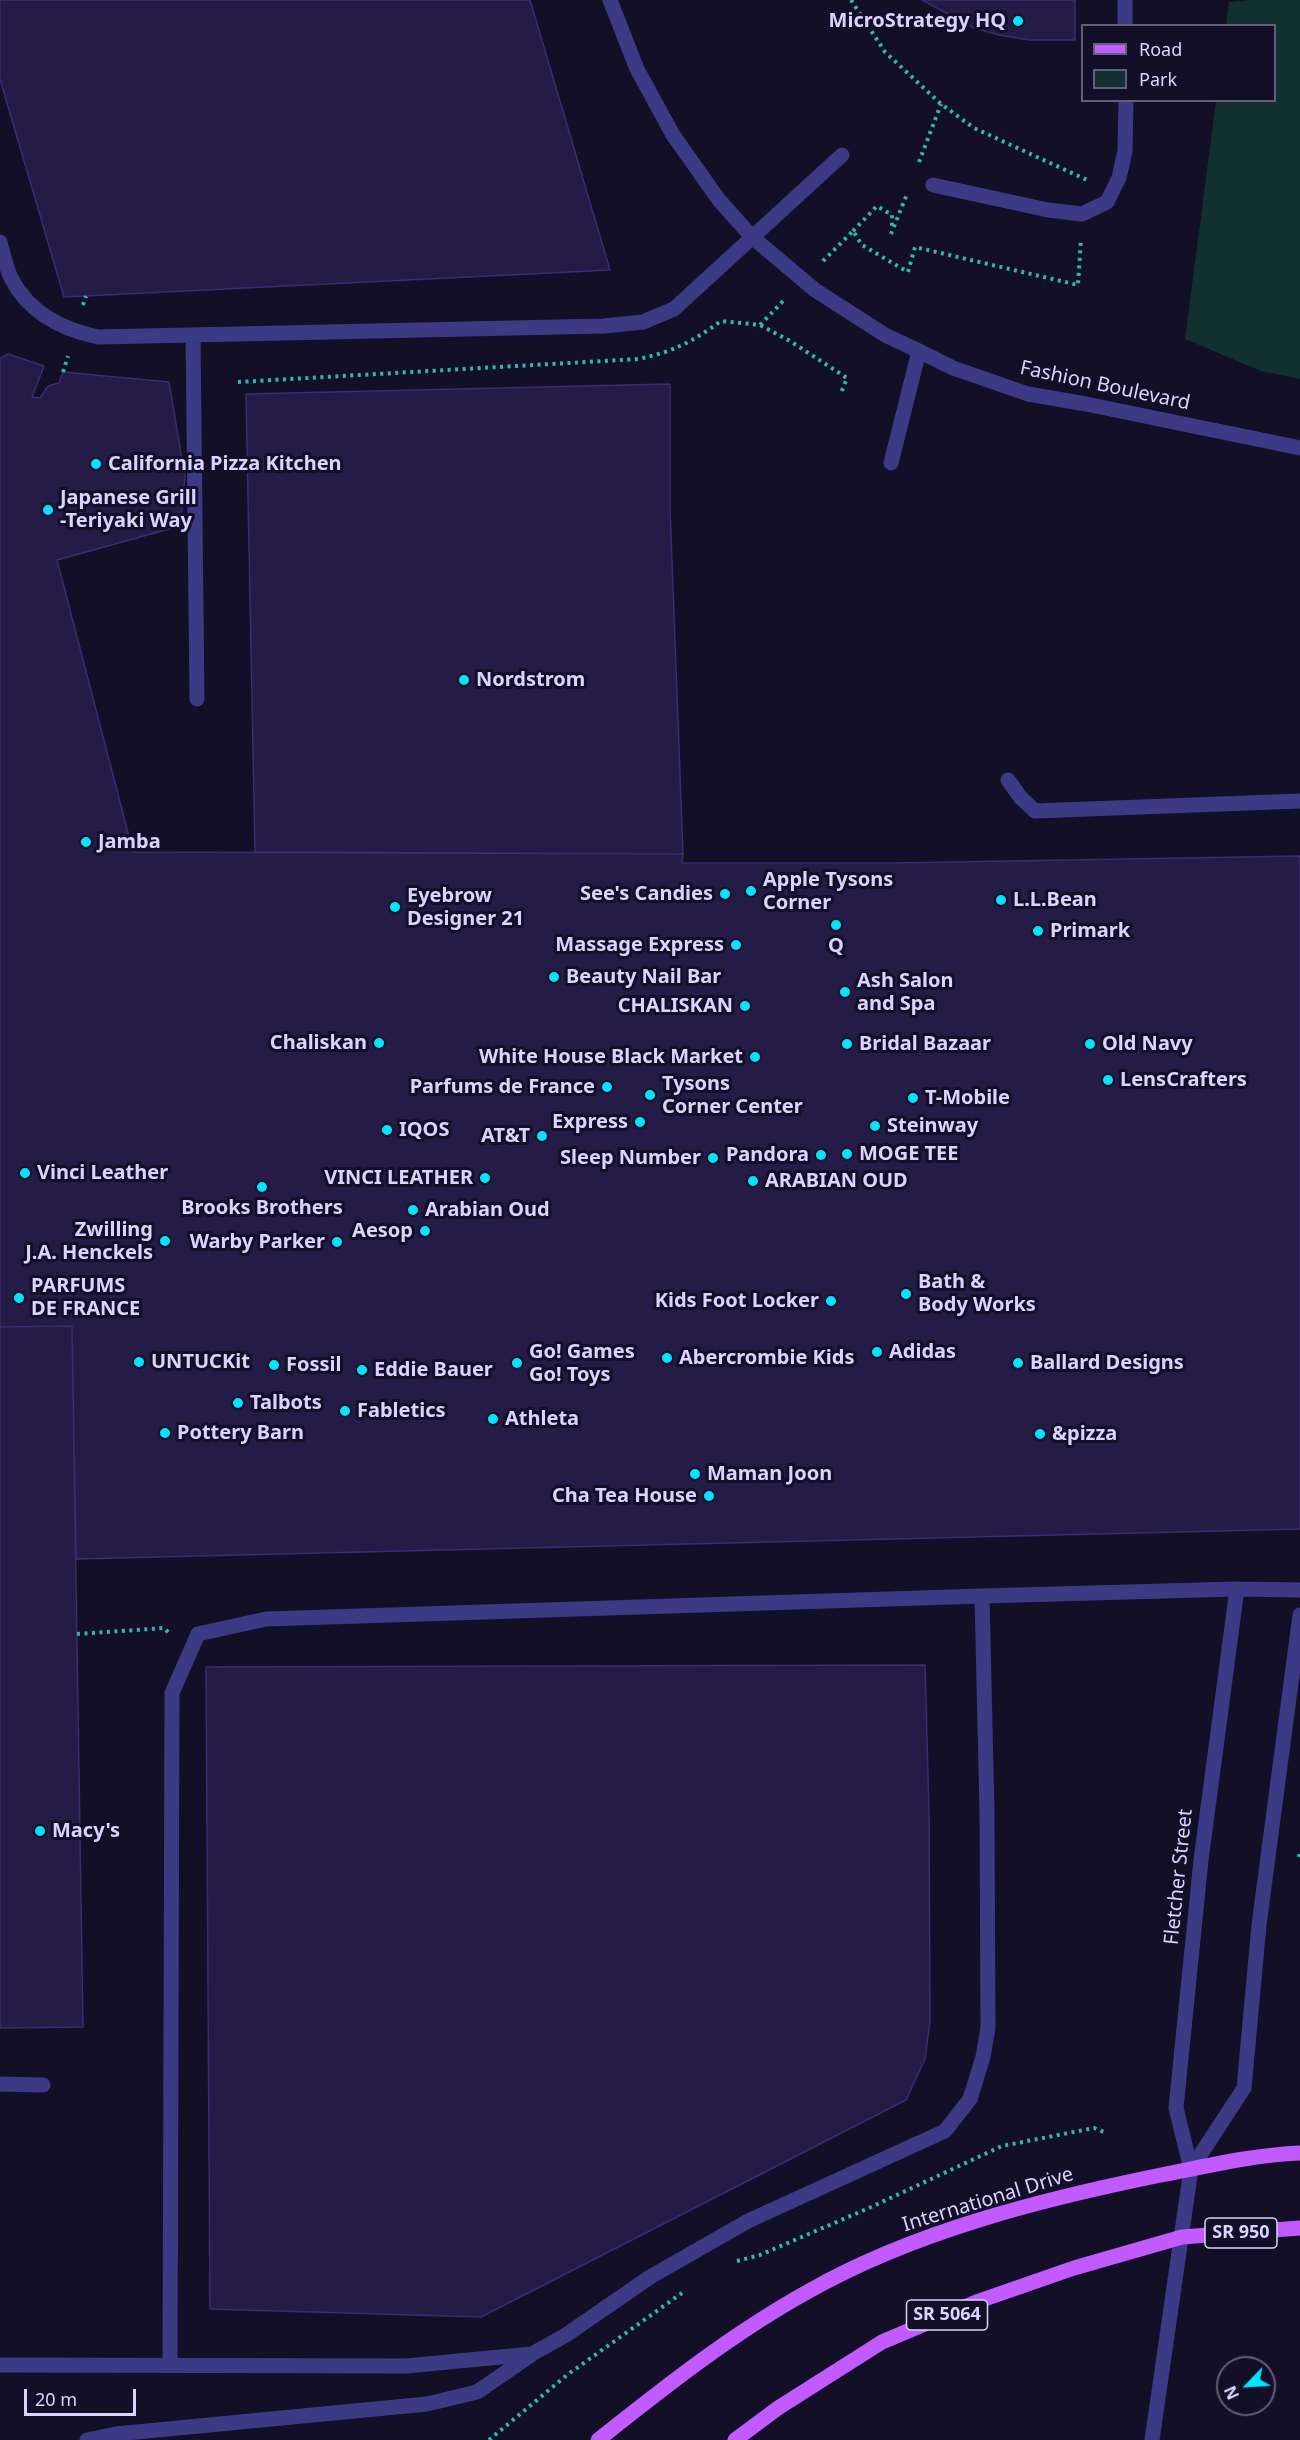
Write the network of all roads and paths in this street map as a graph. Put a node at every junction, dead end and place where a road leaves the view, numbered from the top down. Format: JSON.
{"nodes":[{"id":1,"x":610,"y":0,"type":"edge"},
{"id":2,"x":851,"y":0,"type":"edge"},
{"id":3,"x":1125,"y":0,"type":"edge"},
{"id":4,"x":1125,"y":24,"type":"edge"},
{"id":5,"x":1126,"y":102,"type":"edge"},
{"id":6,"x":842,"y":155,"type":"dead end"},
{"id":7,"x":933,"y":185,"type":"dead end"},
{"id":8,"x":1112,"y":192,"type":"junction"},
{"id":9,"x":1082,"y":214,"type":"junction"},
{"id":10,"x":853,"y":231,"type":"junction"},
{"id":11,"x":891,"y":234,"type":"dead end"},
{"id":12,"x":752,"y":237,"type":"junction"},
{"id":13,"x":0,"y":242,"type":"edge"},
{"id":14,"x":803,"y":280,"type":"junction"},
{"id":15,"x":760,"y":325,"type":"junction"},
{"id":16,"x":193,"y":335,"type":"junction"},
{"id":17,"x":919,"y":351,"type":"junction"},
{"id":18,"x":238,"y":382,"type":"dead end"},
{"id":19,"x":841,"y":393,"type":"dead end"},
{"id":20,"x":1300,"y":448,"type":"edge"},
{"id":21,"x":891,"y":463,"type":"dead end"},
{"id":22,"x":197,"y":699,"type":"dead end"},
{"id":23,"x":1008,"y":780,"type":"dead end"},
{"id":24,"x":1300,"y":801,"type":"edge"},
{"id":25,"x":1237,"y":1589,"type":"junction"},
{"id":26,"x":1300,"y":1590,"type":"edge"},
{"id":27,"x":982,"y":1596,"type":"junction"},
{"id":28,"x":1300,"y":1615,"type":"edge"},
{"id":29,"x":77,"y":1634,"type":"dead end"},
{"id":30,"x":173,"y":1636,"type":"dead end"},
{"id":31,"x":1300,"y":1851,"type":"edge"},
{"id":32,"x":1299,"y":1857,"type":"edge"},
{"id":33,"x":0,"y":2084,"type":"edge"},
{"id":34,"x":43,"y":2085,"type":"dead end"},
{"id":35,"x":1106,"y":2133,"type":"dead end"},
{"id":36,"x":1300,"y":2153,"type":"edge"},
{"id":37,"x":1191,"y":2169,"type":"junction"},
{"id":38,"x":1300,"y":2228,"type":"edge"},
{"id":39,"x":1182,"y":2237,"type":"junction"},
{"id":40,"x":727,"y":2264,"type":"dead end"},
{"id":41,"x":687,"y":2289,"type":"dead end"},
{"id":42,"x":532,"y":2354,"type":"junction"},
{"id":43,"x":0,"y":2365,"type":"edge"},
{"id":44,"x":170,"y":2365,"type":"junction"},
{"id":45,"x":87,"y":2440,"type":"edge"},
{"id":46,"x":489,"y":2440,"type":"edge"},
{"id":47,"x":598,"y":2440,"type":"edge"},
{"id":48,"x":735,"y":2440,"type":"edge"},
{"id":49,"x":1152,"y":2440,"type":"edge"}],
"edges":[{"from":1,"to":12,"type":"street","name":"Fashion Boulevard"},
{"from":2,"to":8,"type":"path"},
{"from":3,"to":4,"type":"street"},
{"from":5,"to":8,"type":"street"},
{"from":6,"to":12,"type":"street"},
{"from":7,"to":9,"type":"street"},
{"from":8,"to":9,"type":"street"},
{"from":9,"to":10,"type":"path"},
{"from":10,"to":11,"type":"path"},
{"from":10,"to":14,"type":"path"},
{"from":12,"to":14,"type":"street","name":"Fashion Boulevard"},
{"from":12,"to":16,"type":"street"},
{"from":13,"to":16,"type":"street"},
{"from":14,"to":15,"type":"path"},
{"from":14,"to":17,"type":"street","name":"Fashion Boulevard"},
{"from":15,"to":18,"type":"path"},
{"from":15,"to":19,"type":"path"},
{"from":16,"to":22,"type":"street"},
{"from":17,"to":20,"type":"street","name":"Fashion Boulevard"},
{"from":17,"to":21,"type":"street"},
{"from":23,"to":24,"type":"street"},
{"from":25,"to":26,"type":"street"},
{"from":25,"to":27,"type":"street"},
{"from":25,"to":37,"type":"street","name":"Fletcher Street"},
{"from":27,"to":42,"type":"street"},
{"from":27,"to":44,"type":"street"},
{"from":28,"to":37,"type":"street","name":"Fletcher Street"},
{"from":29,"to":30,"type":"path"},
{"from":31,"to":32,"type":"path"},
{"from":33,"to":34,"type":"street"},
{"from":35,"to":40,"type":"path"},
{"from":36,"to":37,"type":"main road","name":"International Drive"},
{"from":37,"to":39,"type":"street","name":"Fletcher Street","number":"SR 950"},
{"from":37,"to":47,"type":"main road","name":"International Drive"},
{"from":38,"to":39,"type":"main road","number":"SR 950"},
{"from":39,"to":48,"type":"main road","number":"SR 5064"},
{"from":39,"to":49,"type":"street","name":"Fletcher Street","number":"SR 950"},
{"from":41,"to":46,"type":"path"},
{"from":42,"to":44,"type":"street"},
{"from":42,"to":45,"type":"street"},
{"from":43,"to":44,"type":"street"}]}
